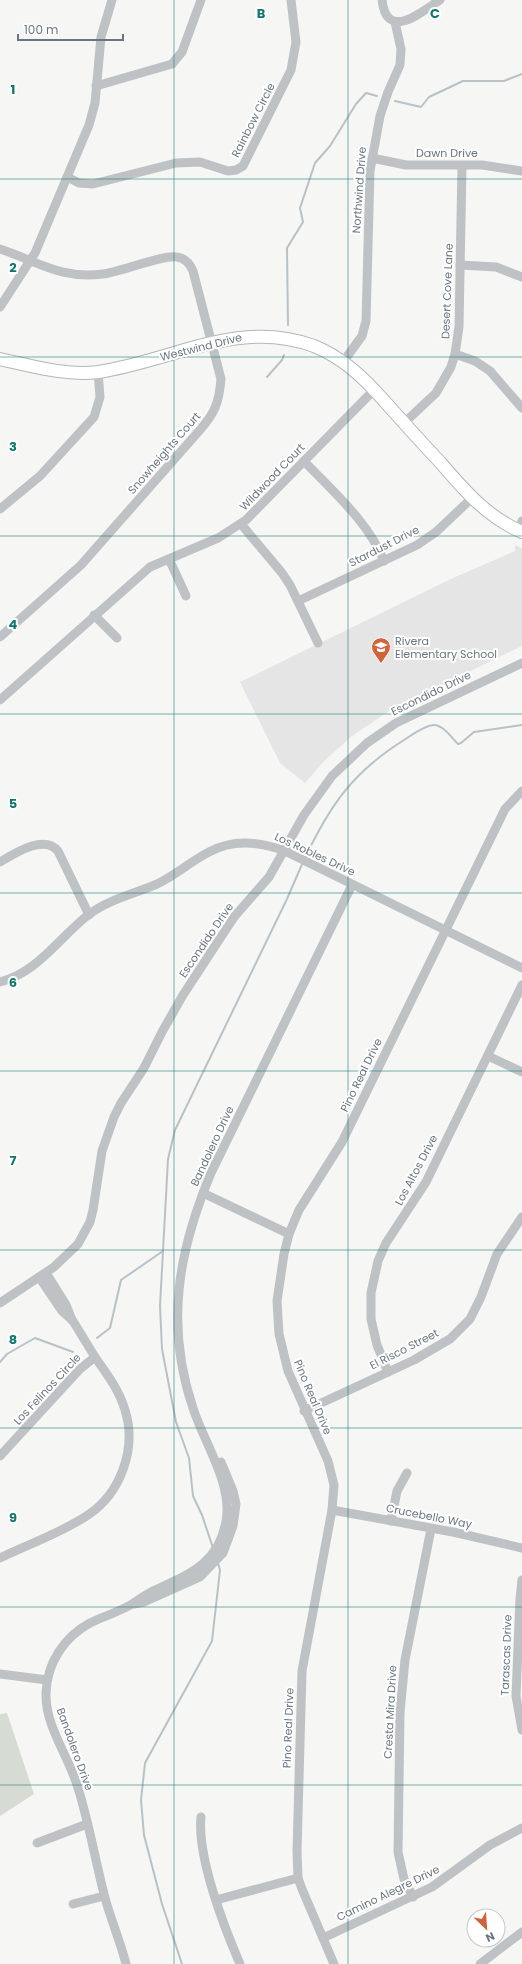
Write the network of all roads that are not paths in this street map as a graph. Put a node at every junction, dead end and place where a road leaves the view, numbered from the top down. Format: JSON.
{"nodes":[{"id":1,"x":112,"y":0,"type":"edge"},
{"id":2,"x":201,"y":0,"type":"edge"},
{"id":3,"x":291,"y":0,"type":"edge"},
{"id":4,"x":382,"y":0,"type":"edge"},
{"id":5,"x":440,"y":0,"type":"edge"},
{"id":6,"x":395,"y":22,"type":"junction"},
{"id":7,"x":96,"y":86,"type":"junction"},
{"id":8,"x":372,"y":158,"type":"junction"},
{"id":9,"x":462,"y":166,"type":"junction"},
{"id":10,"x":522,"y":171,"type":"edge"},
{"id":11,"x":67,"y":177,"type":"junction"},
{"id":12,"x":0,"y":249,"type":"edge"},
{"id":13,"x":30,"y":261,"type":"junction"},
{"id":14,"x":460,"y":265,"type":"junction"},
{"id":15,"x":522,"y":277,"type":"edge"},
{"id":16,"x":0,"y":307,"type":"edge"},
{"id":17,"x":211,"y":343,"type":"junction"},
{"id":18,"x":455,"y":354,"type":"junction"},
{"id":19,"x":0,"y":359,"type":"edge"},
{"id":20,"x":343,"y":362,"type":"junction"},
{"id":21,"x":98,"y":372,"type":"junction"},
{"id":22,"x":374,"y":390,"type":"junction"},
{"id":23,"x":522,"y":408,"type":"edge"},
{"id":24,"x":404,"y":423,"type":"junction"},
{"id":25,"x":304,"y":460,"type":"junction"},
{"id":26,"x":472,"y":498,"type":"junction"},
{"id":27,"x":1,"y":507,"type":"edge"},
{"id":28,"x":241,"y":524,"type":"junction"},
{"id":29,"x":521,"y":528,"type":"edge"},
{"id":30,"x":169,"y":559,"type":"junction"},
{"id":31,"x":384,"y":561,"type":"junction"},
{"id":32,"x":186,"y":596,"type":"dead end"},
{"id":33,"x":298,"y":601,"type":"junction"},
{"id":34,"x":94,"y":615,"type":"junction"},
{"id":35,"x":0,"y":637,"type":"edge"},
{"id":36,"x":117,"y":638,"type":"dead end"},
{"id":37,"x":318,"y":643,"type":"dead end"},
{"id":38,"x":522,"y":663,"type":"edge"},
{"id":39,"x":0,"y":700,"type":"edge"},
{"id":40,"x":522,"y":791,"type":"edge"},
{"id":41,"x":285,"y":851,"type":"junction"},
{"id":42,"x":0,"y":862,"type":"edge"},
{"id":43,"x":352,"y":885,"type":"junction"},
{"id":44,"x":88,"y":915,"type":"junction"},
{"id":45,"x":444,"y":930,"type":"junction"},
{"id":46,"x":522,"y":968,"type":"edge"},
{"id":47,"x":0,"y":982,"type":"edge"},
{"id":48,"x":522,"y":985,"type":"edge"},
{"id":49,"x":488,"y":1056,"type":"junction"},
{"id":50,"x":522,"y":1072,"type":"edge"},
{"id":51,"x":203,"y":1193,"type":"junction"},
{"id":52,"x":522,"y":1217,"type":"edge"},
{"id":53,"x":289,"y":1234,"type":"junction"},
{"id":54,"x":42,"y":1275,"type":"junction"},
{"id":55,"x":0,"y":1303,"type":"edge"},
{"id":56,"x":95,"y":1357,"type":"junction"},
{"id":57,"x":388,"y":1372,"type":"junction"},
{"id":58,"x":304,"y":1411,"type":"junction"},
{"id":59,"x":0,"y":1456,"type":"edge"},
{"id":60,"x":407,"y":1472,"type":"dead end"},
{"id":61,"x":332,"y":1510,"type":"junction"},
{"id":62,"x":391,"y":1520,"type":"junction"},
{"id":63,"x":431,"y":1529,"type":"junction"},
{"id":64,"x":522,"y":1548,"type":"edge"},
{"id":65,"x":0,"y":1558,"type":"edge"},
{"id":66,"x":522,"y":1580,"type":"edge"},
{"id":67,"x":0,"y":1674,"type":"edge"},
{"id":68,"x":47,"y":1680,"type":"junction"},
{"id":69,"x":521,"y":1720,"type":"edge"},
{"id":70,"x":522,"y":1730,"type":"edge"},
{"id":71,"x":201,"y":1817,"type":"dead end"},
{"id":72,"x":87,"y":1824,"type":"junction"},
{"id":73,"x":522,"y":1828,"type":"edge"},
{"id":74,"x":37,"y":1843,"type":"dead end"},
{"id":75,"x":298,"y":1878,"type":"junction"},
{"id":76,"x":104,"y":1896,"type":"junction"},
{"id":77,"x":412,"y":1897,"type":"junction"},
{"id":78,"x":216,"y":1900,"type":"junction"},
{"id":79,"x":73,"y":1904,"type":"dead end"},
{"id":80,"x":522,"y":1932,"type":"edge"},
{"id":81,"x":323,"y":1938,"type":"junction"},
{"id":82,"x":126,"y":1964,"type":"edge"},
{"id":83,"x":240,"y":1964,"type":"edge"},
{"id":84,"x":334,"y":1964,"type":"edge"},
{"id":85,"x":480,"y":1964,"type":"edge"}],
"edges":[{"from":1,"to":7,"type":"street"},
{"from":2,"to":7,"type":"street"},
{"from":3,"to":11,"type":"street","name":"Rainbow Circle"},
{"from":4,"to":6,"type":"street","name":"Northwind Drive"},
{"from":5,"to":6,"type":"street"},
{"from":6,"to":8,"type":"street","name":"Northwind Drive"},
{"from":7,"to":11,"type":"street"},
{"from":8,"to":9,"type":"street","name":"Dawn Drive"},
{"from":8,"to":20,"type":"street","name":"Northwind Drive"},
{"from":9,"to":10,"type":"street","name":"Dawn Drive"},
{"from":9,"to":14,"type":"street","name":"Desert Cove Lane"},
{"from":11,"to":13,"type":"street"},
{"from":12,"to":13,"type":"street","name":"Snowheights Court"},
{"from":13,"to":16,"type":"street"},
{"from":13,"to":17,"type":"street","name":"Snowheights Court"},
{"from":14,"to":15,"type":"street"},
{"from":14,"to":18,"type":"street","name":"Desert Cove Lane"},
{"from":17,"to":20,"type":"main road","name":"Westwind Drive"},
{"from":17,"to":21,"type":"main road","name":"Westwind Drive"},
{"from":17,"to":35,"type":"street","name":"Snowheights Court"},
{"from":18,"to":23,"type":"street"},
{"from":18,"to":24,"type":"street","name":"Desert Cove Lane"},
{"from":19,"to":21,"type":"main road","name":"Westwind Drive"},
{"from":20,"to":22,"type":"main road","name":"Westwind Drive"},
{"from":21,"to":27,"type":"street"},
{"from":22,"to":24,"type":"main road","name":"Westwind Drive"},
{"from":22,"to":25,"type":"street","name":"Wildwood Court"},
{"from":24,"to":26,"type":"main road","name":"Westwind Drive"},
{"from":25,"to":28,"type":"street","name":"Wildwood Court"},
{"from":25,"to":31,"type":"street"},
{"from":26,"to":29,"type":"main road","name":"Westwind Drive"},
{"from":26,"to":31,"type":"street","name":"Stardust Drive"},
{"from":28,"to":30,"type":"street","name":"Wildwood Court"},
{"from":28,"to":33,"type":"street"},
{"from":30,"to":32,"type":"street"},
{"from":30,"to":34,"type":"street","name":"Wildwood Court"},
{"from":31,"to":33,"type":"street","name":"Stardust Drive"},
{"from":33,"to":37,"type":"street"},
{"from":34,"to":36,"type":"street"},
{"from":34,"to":39,"type":"street","name":"Wildwood Court"},
{"from":38,"to":41,"type":"street","name":"Escondido Drive"},
{"from":40,"to":45,"type":"street","name":"Pino Real Drive"},
{"from":41,"to":43,"type":"street","name":"Los Robles Drive"},
{"from":41,"to":44,"type":"street","name":"Los Robles Drive"},
{"from":41,"to":54,"type":"street","name":"Escondido Drive"},
{"from":42,"to":44,"type":"street"},
{"from":43,"to":45,"type":"street","name":"Los Robles Drive"},
{"from":43,"to":51,"type":"street","name":"Bandolero Drive"},
{"from":44,"to":47,"type":"street","name":"Los Robles Drive"},
{"from":45,"to":46,"type":"street","name":"Los Robles Drive"},
{"from":45,"to":53,"type":"street","name":"Pino Real Drive"},
{"from":48,"to":49,"type":"street","name":"Los Altos Drive"},
{"from":49,"to":50,"type":"street"},
{"from":49,"to":57,"type":"street","name":"Los Altos Drive"},
{"from":51,"to":53,"type":"street"},
{"from":51,"to":68,"type":"street","name":"Bandolero Drive"},
{"from":52,"to":57,"type":"street","name":"El Risco Street"},
{"from":53,"to":58,"type":"street","name":"Pino Real Drive"},
{"from":54,"to":55,"type":"street","name":"Escondido Drive"},
{"from":54,"to":56,"type":"street","name":"Los Felinos Circle"},
{"from":56,"to":59,"type":"street","name":"Los Felinos Circle"},
{"from":56,"to":65,"type":"street","name":"Los Felinos Circle"},
{"from":57,"to":58,"type":"street","name":"El Risco Street"},
{"from":58,"to":61,"type":"street","name":"Pino Real Drive"},
{"from":60,"to":62,"type":"street"},
{"from":61,"to":62,"type":"street","name":"Crucebello Way"},
{"from":61,"to":75,"type":"street","name":"Pino Real Drive"},
{"from":62,"to":63,"type":"street","name":"Crucebello Way"},
{"from":63,"to":64,"type":"street","name":"Crucebello Way"},
{"from":63,"to":77,"type":"street","name":"Cresta Mira Drive"},
{"from":66,"to":69,"type":"street","name":"Tarascas Drive"},
{"from":67,"to":68,"type":"street"},
{"from":68,"to":72,"type":"street","name":"Bandolero Drive"},
{"from":69,"to":70,"type":"street","name":"Tarascas Drive"},
{"from":71,"to":78,"type":"street"},
{"from":72,"to":74,"type":"street"},
{"from":72,"to":76,"type":"street","name":"Bandolero Drive"},
{"from":73,"to":77,"type":"street","name":"Camino Alegre Drive"},
{"from":75,"to":78,"type":"street"},
{"from":75,"to":81,"type":"street","name":"Pino Real Drive"},
{"from":76,"to":79,"type":"street"},
{"from":76,"to":82,"type":"street","name":"Bandolero Drive"},
{"from":77,"to":81,"type":"street","name":"Camino Alegre Drive"},
{"from":78,"to":83,"type":"street"},
{"from":80,"to":85,"type":"street"},
{"from":81,"to":84,"type":"street","name":"Pino Real Drive"}]}
